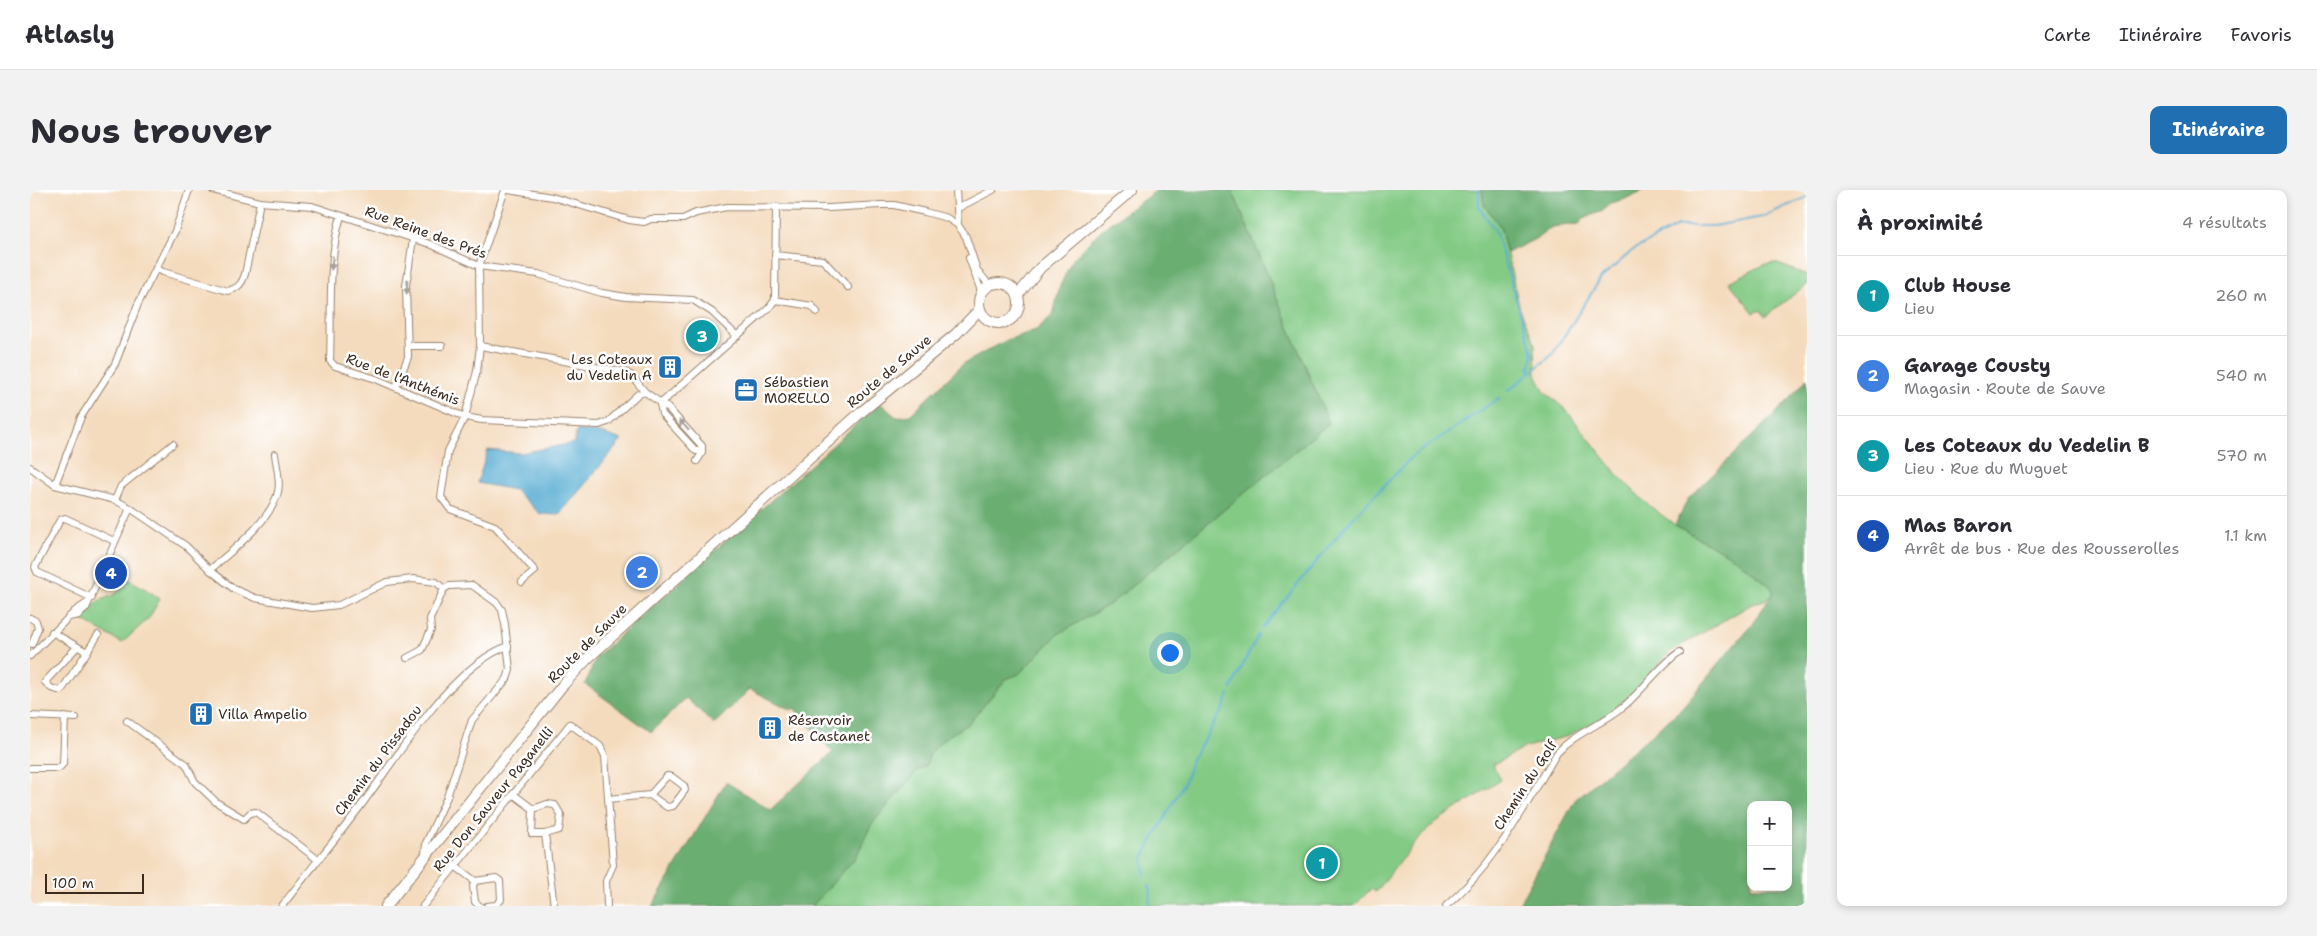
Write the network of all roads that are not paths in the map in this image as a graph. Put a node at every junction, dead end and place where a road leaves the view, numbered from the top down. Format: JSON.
{"nodes":[{"id":1,"x":189,"y":190,"type":"edge"},
{"id":2,"x":214,"y":190,"type":"edge"},
{"id":3,"x":507,"y":190,"type":"edge"},
{"id":4,"x":956,"y":190,"type":"edge"},
{"id":5,"x":993,"y":190,"type":"edge"},
{"id":6,"x":1132,"y":190,"type":"edge"},
{"id":7,"x":260,"y":202,"type":"junction"},
{"id":8,"x":776,"y":206,"type":"junction"},
{"id":9,"x":958,"y":208,"type":"junction"},
{"id":10,"x":341,"y":216,"type":"junction"},
{"id":11,"x":958,"y":225,"type":"junction"},
{"id":12,"x":413,"y":239,"type":"junction"},
{"id":13,"x":968,"y":247,"type":"junction"},
{"id":14,"x":775,"y":255,"type":"junction"},
{"id":15,"x":478,"y":266,"type":"junction"},
{"id":16,"x":156,"y":268,"type":"junction"},
{"id":17,"x":1040,"y":268,"type":"junction"},
{"id":18,"x":1005,"y":284,"type":"junction"},
{"id":19,"x":990,"y":286,"type":"junction"},
{"id":20,"x":848,"y":287,"type":"dead end"},
{"id":21,"x":982,"y":294,"type":"junction"},
{"id":22,"x":1018,"y":295,"type":"junction"},
{"id":23,"x":775,"y":300,"type":"junction"},
{"id":24,"x":980,"y":309,"type":"junction"},
{"id":25,"x":817,"y":312,"type":"dead end"},
{"id":26,"x":987,"y":319,"type":"junction"},
{"id":27,"x":956,"y":334,"type":"junction"},
{"id":28,"x":737,"y":336,"type":"junction"},
{"id":29,"x":408,"y":346,"type":"junction"},
{"id":30,"x":442,"y":346,"type":"dead end"},
{"id":31,"x":480,"y":346,"type":"junction"},
{"id":32,"x":396,"y":387,"type":"junction"},
{"id":33,"x":645,"y":392,"type":"junction"},
{"id":34,"x":660,"y":404,"type":"junction"},
{"id":35,"x":465,"y":417,"type":"junction"},
{"id":36,"x":172,"y":444,"type":"dead end"},
{"id":37,"x":275,"y":454,"type":"dead end"},
{"id":38,"x":697,"y":461,"type":"dead end"},
{"id":39,"x":30,"y":466,"type":"edge"},
{"id":40,"x":55,"y":484,"type":"junction"},
{"id":41,"x":116,"y":500,"type":"junction"},
{"id":42,"x":130,"y":508,"type":"junction"},
{"id":43,"x":114,"y":541,"type":"junction"},
{"id":44,"x":210,"y":570,"type":"junction"},
{"id":45,"x":522,"y":582,"type":"dead end"},
{"id":46,"x":444,"y":589,"type":"junction"},
{"id":47,"x":90,"y":600,"type":"junction"},
{"id":48,"x":30,"y":618,"type":"edge"},
{"id":49,"x":52,"y":632,"type":"junction"},
{"id":50,"x":98,"y":634,"type":"dead end"},
{"id":51,"x":31,"y":644,"type":"edge"},
{"id":52,"x":508,"y":646,"type":"junction"},
{"id":53,"x":77,"y":647,"type":"junction"},
{"id":54,"x":87,"y":652,"type":"junction"},
{"id":55,"x":1680,"y":652,"type":"dead end"},
{"id":56,"x":31,"y":655,"type":"edge"},
{"id":57,"x":407,"y":658,"type":"dead end"},
{"id":58,"x":30,"y":716,"type":"edge"},
{"id":59,"x":65,"y":716,"type":"junction"},
{"id":60,"x":76,"y":718,"type":"dead end"},
{"id":61,"x":126,"y":721,"type":"dead end"},
{"id":62,"x":30,"y":768,"type":"edge"},
{"id":63,"x":513,"y":794,"type":"junction"},
{"id":64,"x":650,"y":795,"type":"junction"},
{"id":65,"x":608,"y":799,"type":"junction"},
{"id":66,"x":533,"y":809,"type":"junction"},
{"id":67,"x":545,"y":834,"type":"junction"},
{"id":68,"x":425,"y":857,"type":"junction"},
{"id":69,"x":317,"y":859,"type":"junction"},
{"id":70,"x":455,"y":866,"type":"junction"},
{"id":71,"x":474,"y":881,"type":"junction"},
{"id":72,"x":282,"y":906,"type":"edge"},
{"id":73,"x":386,"y":906,"type":"edge"},
{"id":74,"x":422,"y":906,"type":"edge"},
{"id":75,"x":480,"y":906,"type":"edge"},
{"id":76,"x":487,"y":906,"type":"edge"},
{"id":77,"x":554,"y":906,"type":"edge"},
{"id":78,"x":607,"y":906,"type":"edge"},
{"id":79,"x":1446,"y":906,"type":"edge"}],
"edges":[{"from":1,"to":16,"type":"street"},
{"from":2,"to":7,"type":"street","name":"Rue Reine des Prés"},
{"from":3,"to":8,"type":"street"},
{"from":3,"to":15,"type":"street"},
{"from":4,"to":9,"type":"street"},
{"from":5,"to":9,"type":"street"},
{"from":6,"to":17,"type":"main road"},
{"from":7,"to":10,"type":"street","name":"Rue Reine des Prés"},
{"from":7,"to":16,"type":"street"},
{"from":8,"to":11,"type":"street"},
{"from":8,"to":14,"type":"street"},
{"from":9,"to":11,"type":"street"},
{"from":10,"to":12,"type":"street","name":"Rue Reine des Prés"},
{"from":10,"to":32,"type":"street","name":"Rue de l'Anthémis","one_way":true},
{"from":11,"to":13,"type":"street"},
{"from":12,"to":15,"type":"street","name":"Rue Reine des Prés"},
{"from":12,"to":29,"type":"street","one_way":true},
{"from":13,"to":19,"type":"street"},
{"from":13,"to":21,"type":"street"},
{"from":14,"to":20,"type":"street"},
{"from":14,"to":23,"type":"street"},
{"from":15,"to":28,"type":"street","name":"Rue Reine des Prés"},
{"from":15,"to":31,"type":"street"},
{"from":16,"to":40,"type":"street"},
{"from":17,"to":18,"type":"main road"},
{"from":17,"to":22,"type":"main road"},
{"from":18,"to":19,"type":"main road"},
{"from":18,"to":22,"type":"main road"},
{"from":19,"to":21,"type":"main road"},
{"from":21,"to":24,"type":"main road"},
{"from":22,"to":26,"type":"main road"},
{"from":23,"to":25,"type":"street"},
{"from":23,"to":28,"type":"street"},
{"from":24,"to":26,"type":"main road"},
{"from":24,"to":27,"type":"main road","name":"Route de Sauve"},
{"from":26,"to":27,"type":"main road","name":"Route de Sauve"},
{"from":27,"to":68,"type":"main road","name":"Route de Sauve"},
{"from":28,"to":34,"type":"street"},
{"from":29,"to":30,"type":"street"},
{"from":29,"to":32,"type":"street"},
{"from":31,"to":33,"type":"street"},
{"from":31,"to":35,"type":"street"},
{"from":32,"to":35,"type":"street","name":"Rue de l'Anthémis"},
{"from":33,"to":34,"type":"street"},
{"from":33,"to":35,"type":"street","name":"Rue de l'Anthémis"},
{"from":34,"to":38,"type":"street"},
{"from":35,"to":45,"type":"street"},
{"from":36,"to":41,"type":"street"},
{"from":37,"to":44,"type":"street"},
{"from":39,"to":40,"type":"street"},
{"from":40,"to":41,"type":"street"},
{"from":41,"to":42,"type":"street"},
{"from":42,"to":43,"type":"street"},
{"from":42,"to":44,"type":"street"},
{"from":43,"to":47,"type":"street"},
{"from":43,"to":47,"type":"street"},
{"from":44,"to":46,"type":"street"},
{"from":46,"to":52,"type":"street"},
{"from":46,"to":57,"type":"street"},
{"from":47,"to":49,"type":"street"},
{"from":48,"to":51,"type":"street"},
{"from":49,"to":53,"type":"street"},
{"from":49,"to":56,"type":"street"},
{"from":50,"to":54,"type":"street"},
{"from":51,"to":56,"type":"street"},
{"from":52,"to":68,"type":"street"},
{"from":52,"to":69,"type":"street","name":"Chemin du Pissadou"},
{"from":53,"to":54,"type":"street"},
{"from":53,"to":54,"type":"street"},
{"from":55,"to":79,"type":"street","name":"Chemin du Golf"},
{"from":58,"to":59,"type":"street"},
{"from":59,"to":60,"type":"street"},
{"from":59,"to":62,"type":"street"},
{"from":61,"to":69,"type":"street"},
{"from":63,"to":65,"type":"street","name":"Rue Don Sauveur Paganelli"},
{"from":63,"to":66,"type":"street"},
{"from":63,"to":70,"type":"street","name":"Rue Don Sauveur Paganelli"},
{"from":64,"to":64,"type":"street"},
{"from":64,"to":65,"type":"street"},
{"from":65,"to":78,"type":"street","name":"Rue Don Sauveur Paganelli"},
{"from":66,"to":67,"type":"street"},
{"from":66,"to":67,"type":"street"},
{"from":67,"to":77,"type":"street"},
{"from":68,"to":73,"type":"main road","name":"Route de Sauve"},
{"from":69,"to":72,"type":"street","name":"Chemin du Pissadou"},
{"from":70,"to":71,"type":"street"},
{"from":70,"to":74,"type":"street","name":"Rue Don Sauveur Paganelli"},
{"from":71,"to":75,"type":"street"},
{"from":71,"to":76,"type":"street"}]}
